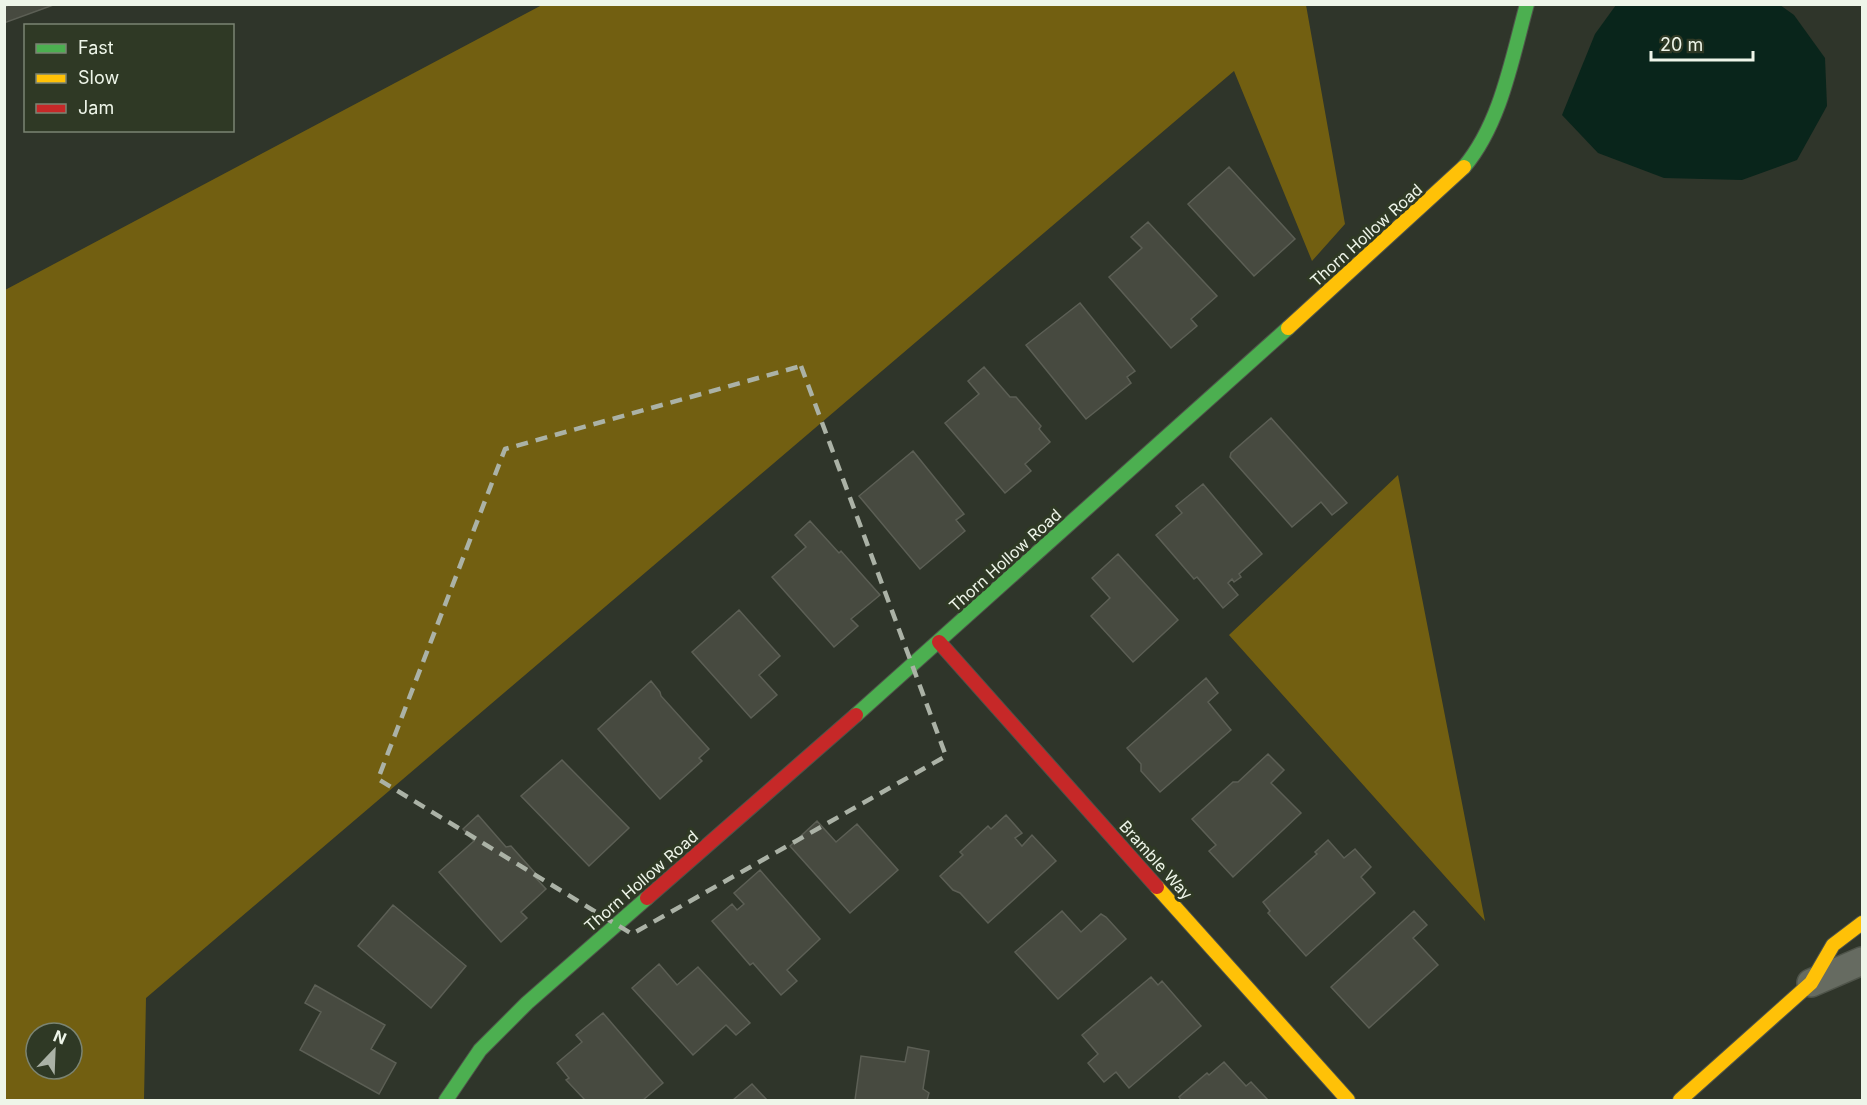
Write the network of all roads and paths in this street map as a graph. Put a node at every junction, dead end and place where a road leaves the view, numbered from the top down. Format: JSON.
{"nodes":[{"id":1,"x":1527,"y":4,"type":"edge"},
{"id":2,"x":939,"y":642,"type":"junction"},
{"id":3,"x":1863,"y":923,"type":"edge"},
{"id":4,"x":1863,"y":961,"type":"edge"},
{"id":5,"x":1811,"y":983,"type":"junction"},
{"id":6,"x":446,"y":1101,"type":"edge"},
{"id":7,"x":1348,"y":1101,"type":"edge"},
{"id":8,"x":1680,"y":1101,"type":"edge"}],
"edges":[{"from":1,"to":2,"type":"street","name":"Thorn Hollow Road"},
{"from":2,"to":6,"type":"street","name":"Thorn Hollow Road"},
{"from":2,"to":7,"type":"street","name":"Bramble Way"},
{"from":3,"to":5,"type":"street"},
{"from":4,"to":5,"type":"street"},
{"from":5,"to":8,"type":"street"}]}
